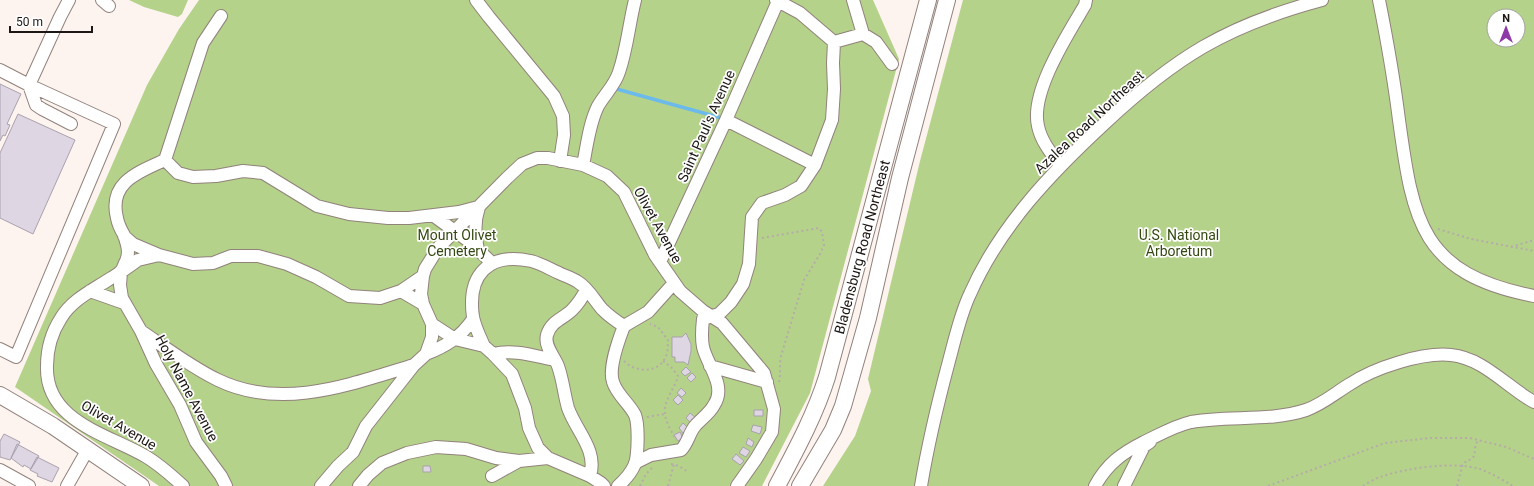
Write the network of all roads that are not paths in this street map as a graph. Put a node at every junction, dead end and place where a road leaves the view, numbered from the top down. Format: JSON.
{"nodes":[{"id":1,"x":70,"y":0,"type":"edge"},
{"id":2,"x":476,"y":0,"type":"edge"},
{"id":3,"x":635,"y":0,"type":"edge"},
{"id":4,"x":777,"y":0,"type":"edge"},
{"id":5,"x":853,"y":0,"type":"edge"},
{"id":6,"x":1086,"y":0,"type":"edge"},
{"id":7,"x":1322,"y":0,"type":"edge"},
{"id":8,"x":1380,"y":0,"type":"edge"},
{"id":9,"x":928,"y":2,"type":"edge"},
{"id":10,"x":946,"y":4,"type":"edge"},
{"id":11,"x":221,"y":16,"type":"dead end"},
{"id":12,"x":863,"y":34,"type":"junction"},
{"id":13,"x":834,"y":42,"type":"junction"},
{"id":14,"x":892,"y":64,"type":"dead end"},
{"id":15,"x":0,"y":70,"type":"edge"},
{"id":16,"x":30,"y":85,"type":"junction"},
{"id":17,"x":726,"y":120,"type":"junction"},
{"id":18,"x":71,"y":124,"type":"dead end"},
{"id":19,"x":165,"y":160,"type":"junction"},
{"id":20,"x":560,"y":161,"type":"junction"},
{"id":21,"x":583,"y":165,"type":"junction"},
{"id":22,"x":815,"y":165,"type":"junction"},
{"id":23,"x":1060,"y":166,"type":"junction"},
{"id":24,"x":480,"y":206,"type":"junction"},
{"id":25,"x":434,"y":216,"type":"junction"},
{"id":26,"x":455,"y":230,"type":"junction"},
{"id":27,"x":124,"y":236,"type":"junction"},
{"id":28,"x":478,"y":250,"type":"junction"},
{"id":29,"x":159,"y":255,"type":"junction"},
{"id":30,"x":660,"y":262,"type":"junction"},
{"id":31,"x":492,"y":263,"type":"junction"},
{"id":32,"x":121,"y":272,"type":"junction"},
{"id":33,"x":423,"y":276,"type":"junction"},
{"id":34,"x":674,"y":283,"type":"junction"},
{"id":35,"x":586,"y":290,"type":"junction"},
{"id":36,"x":90,"y":291,"type":"junction"},
{"id":37,"x":401,"y":291,"type":"junction"},
{"id":38,"x":1534,"y":296,"type":"edge"},
{"id":39,"x":124,"y":303,"type":"junction"},
{"id":40,"x":423,"y":304,"type":"junction"},
{"id":41,"x":711,"y":316,"type":"junction"},
{"id":42,"x":473,"y":319,"type":"junction"},
{"id":43,"x":629,"y":323,"type":"junction"},
{"id":44,"x":432,"y":324,"type":"junction"},
{"id":45,"x":141,"y":331,"type":"junction"},
{"id":46,"x":455,"y":339,"type":"junction"},
{"id":47,"x":546,"y":343,"type":"junction"},
{"id":48,"x":484,"y":346,"type":"junction"},
{"id":49,"x":0,"y":349,"type":"edge"},
{"id":50,"x":426,"y":354,"type":"junction"},
{"id":51,"x":493,"y":354,"type":"junction"},
{"id":52,"x":529,"y":354,"type":"junction"},
{"id":53,"x":555,"y":360,"type":"junction"},
{"id":54,"x":414,"y":365,"type":"junction"},
{"id":55,"x":710,"y":366,"type":"junction"},
{"id":56,"x":772,"y":382,"type":"junction"},
{"id":57,"x":0,"y":394,"type":"edge"},
{"id":58,"x":1534,"y":402,"type":"edge"},
{"id":59,"x":1158,"y":435,"type":"junction"},
{"id":60,"x":88,"y":449,"type":"junction"},
{"id":61,"x":496,"y":458,"type":"junction"},
{"id":62,"x":548,"y":458,"type":"junction"},
{"id":63,"x":519,"y":461,"type":"junction"},
{"id":64,"x":635,"y":464,"type":"junction"},
{"id":65,"x":0,"y":470,"type":"edge"},
{"id":66,"x":590,"y":476,"type":"junction"},
{"id":67,"x":491,"y":481,"type":"edge"},
{"id":68,"x":325,"y":484,"type":"edge"},
{"id":69,"x":138,"y":485,"type":"edge"},
{"id":70,"x":29,"y":486,"type":"edge"},
{"id":71,"x":66,"y":486,"type":"edge"},
{"id":72,"x":183,"y":486,"type":"edge"},
{"id":73,"x":226,"y":486,"type":"edge"},
{"id":74,"x":359,"y":486,"type":"edge"},
{"id":75,"x":604,"y":486,"type":"edge"},
{"id":76,"x":618,"y":486,"type":"edge"},
{"id":77,"x":737,"y":486,"type":"edge"},
{"id":78,"x":778,"y":486,"type":"edge"},
{"id":79,"x":800,"y":486,"type":"edge"},
{"id":80,"x":921,"y":486,"type":"edge"},
{"id":81,"x":1095,"y":486,"type":"edge"},
{"id":82,"x":1124,"y":486,"type":"edge"}],
"edges":[{"from":1,"to":16,"type":"street"},
{"from":2,"to":20,"type":"street"},
{"from":3,"to":21,"type":"street"},
{"from":4,"to":13,"type":"street"},
{"from":4,"to":17,"type":"street","name":"Saint Paul's Avenue"},
{"from":5,"to":12,"type":"street"},
{"from":6,"to":23,"type":"street"},
{"from":7,"to":23,"type":"street","name":"Azalea Road Northeast"},
{"from":8,"to":38,"type":"street"},
{"from":9,"to":10,"type":"main road"},
{"from":9,"to":78,"type":"main road","name":"Bladensburg Road Northeast"},
{"from":10,"to":79,"type":"main road","name":"Bladensburg Road Northeast"},
{"from":11,"to":19,"type":"street"},
{"from":12,"to":13,"type":"street"},
{"from":12,"to":14,"type":"street"},
{"from":13,"to":22,"type":"street"},
{"from":15,"to":16,"type":"street"},
{"from":16,"to":18,"type":"street"},
{"from":16,"to":49,"type":"street"},
{"from":17,"to":22,"type":"street"},
{"from":17,"to":30,"type":"street","name":"Saint Paul's Avenue"},
{"from":19,"to":25,"type":"street"},
{"from":19,"to":27,"type":"street"},
{"from":20,"to":21,"type":"street","name":"Olivet Avenue"},
{"from":20,"to":24,"type":"street","name":"Olivet Avenue"},
{"from":21,"to":30,"type":"street","name":"Olivet Avenue"},
{"from":22,"to":41,"type":"street"},
{"from":23,"to":80,"type":"street","name":"Azalea Road Northeast"},
{"from":24,"to":25,"type":"street"},
{"from":24,"to":26,"type":"street","name":"Olivet Avenue"},
{"from":24,"to":28,"type":"street"},
{"from":25,"to":26,"type":"street"},
{"from":26,"to":28,"type":"street"},
{"from":26,"to":33,"type":"street","name":"Olivet Avenue"},
{"from":27,"to":29,"type":"street"},
{"from":27,"to":32,"type":"street"},
{"from":28,"to":31,"type":"street"},
{"from":29,"to":32,"type":"street","name":"Olivet Avenue"},
{"from":29,"to":37,"type":"street"},
{"from":30,"to":34,"type":"street","name":"Olivet Avenue"},
{"from":31,"to":35,"type":"street"},
{"from":31,"to":42,"type":"street"},
{"from":32,"to":36,"type":"street","name":"Olivet Avenue"},
{"from":32,"to":39,"type":"street","name":"Holy Name Avenue"},
{"from":33,"to":37,"type":"street"},
{"from":33,"to":40,"type":"street"},
{"from":34,"to":41,"type":"street","name":"Olivet Avenue"},
{"from":34,"to":43,"type":"street"},
{"from":35,"to":43,"type":"street"},
{"from":35,"to":47,"type":"street"},
{"from":36,"to":39,"type":"street"},
{"from":36,"to":72,"type":"street","name":"Olivet Avenue"},
{"from":37,"to":40,"type":"street"},
{"from":39,"to":45,"type":"street","name":"Holy Name Avenue"},
{"from":40,"to":44,"type":"street"},
{"from":41,"to":55,"type":"street"},
{"from":41,"to":56,"type":"street","name":"Olivet Avenue"},
{"from":42,"to":46,"type":"street"},
{"from":42,"to":48,"type":"street"},
{"from":43,"to":64,"type":"street"},
{"from":44,"to":46,"type":"street"},
{"from":44,"to":50,"type":"street"},
{"from":45,"to":54,"type":"street"},
{"from":45,"to":73,"type":"street","name":"Holy Name Avenue"},
{"from":46,"to":48,"type":"street"},
{"from":46,"to":50,"type":"street"},
{"from":47,"to":52,"type":"street"},
{"from":47,"to":53,"type":"street"},
{"from":48,"to":51,"type":"street"},
{"from":50,"to":54,"type":"street"},
{"from":51,"to":52,"type":"street"},
{"from":51,"to":62,"type":"street"},
{"from":52,"to":53,"type":"street"},
{"from":53,"to":66,"type":"street"},
{"from":54,"to":68,"type":"street"},
{"from":55,"to":56,"type":"street"},
{"from":55,"to":64,"type":"street"},
{"from":56,"to":77,"type":"street","name":"Olivet Avenue"},
{"from":57,"to":60,"type":"main road"},
{"from":58,"to":59,"type":"street"},
{"from":59,"to":81,"type":"street"},
{"from":59,"to":82,"type":"street"},
{"from":60,"to":69,"type":"main road"},
{"from":60,"to":71,"type":"street"},
{"from":61,"to":63,"type":"street"},
{"from":61,"to":67,"type":"street"},
{"from":61,"to":74,"type":"street"},
{"from":62,"to":63,"type":"street"},
{"from":62,"to":66,"type":"street"},
{"from":63,"to":67,"type":"street"},
{"from":64,"to":76,"type":"street"},
{"from":65,"to":70,"type":"street"},
{"from":66,"to":75,"type":"street"}]}
